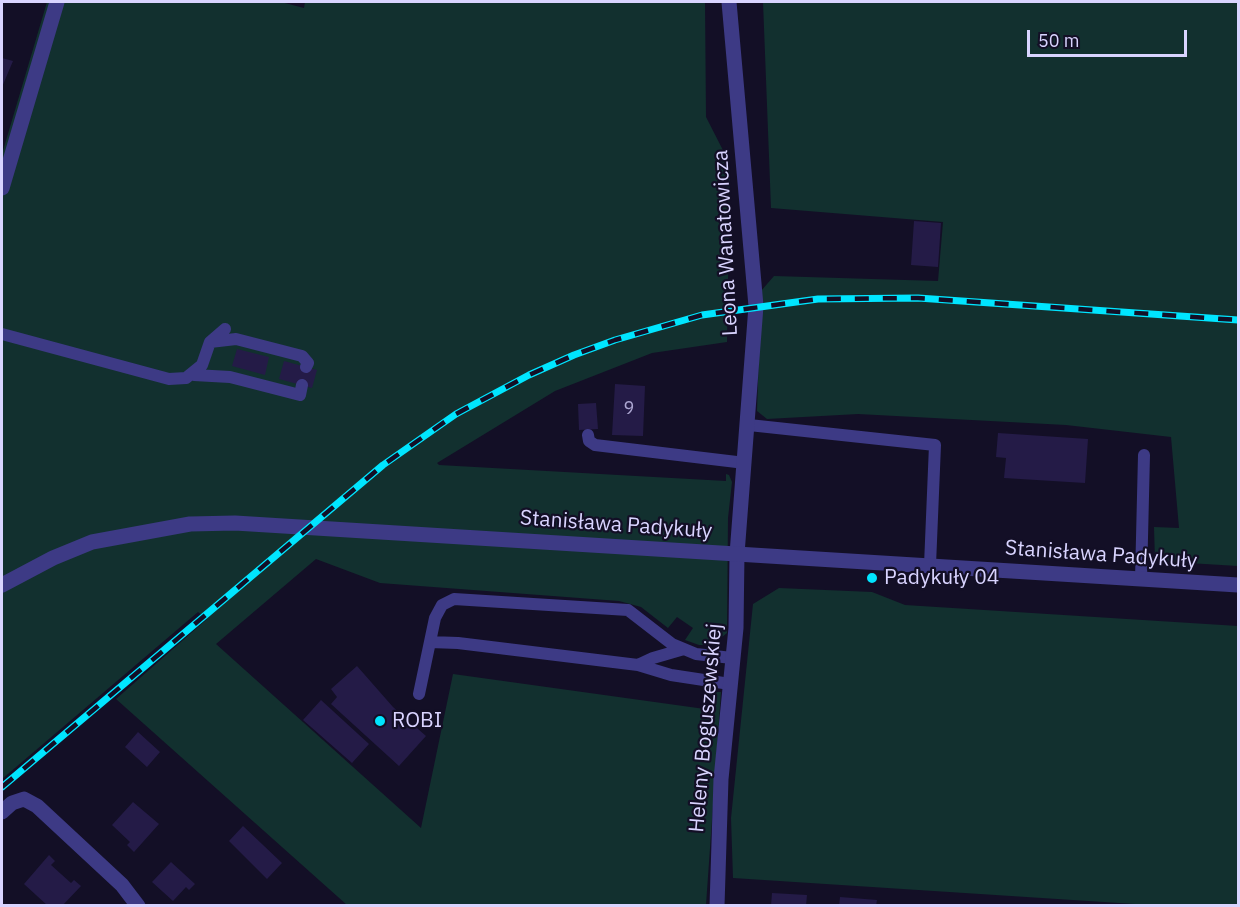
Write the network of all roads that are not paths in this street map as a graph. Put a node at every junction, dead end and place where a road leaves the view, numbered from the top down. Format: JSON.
{"nodes":[{"id":1,"x":57,"y":2,"type":"edge"},
{"id":2,"x":729,"y":2,"type":"edge"},
{"id":3,"x":6,"y":159,"type":"edge"},
{"id":4,"x":2,"y":189,"type":"edge"},
{"id":5,"x":225,"y":329,"type":"dead end"},
{"id":6,"x":2,"y":334,"type":"edge"},
{"id":7,"x":210,"y":342,"type":"junction"},
{"id":8,"x":306,"y":367,"type":"dead end"},
{"id":9,"x":194,"y":375,"type":"junction"},
{"id":10,"x":302,"y":385,"type":"dead end"},
{"id":11,"x":749,"y":425,"type":"junction"},
{"id":12,"x":588,"y":435,"type":"dead end"},
{"id":13,"x":1144,"y":455,"type":"dead end"},
{"id":14,"x":745,"y":464,"type":"junction"},
{"id":15,"x":737,"y":554,"type":"junction"},
{"id":16,"x":930,"y":566,"type":"junction"},
{"id":17,"x":1142,"y":579,"type":"junction"},
{"id":18,"x":2,"y":585,"type":"edge"},
{"id":19,"x":1239,"y":585,"type":"edge"},
{"id":20,"x":430,"y":642,"type":"junction"},
{"id":21,"x":684,"y":649,"type":"junction"},
{"id":22,"x":732,"y":658,"type":"junction"},
{"id":23,"x":638,"y":665,"type":"junction"},
{"id":24,"x":730,"y":684,"type":"junction"},
{"id":25,"x":420,"y":694,"type":"dead end"},
{"id":26,"x":2,"y":812,"type":"edge"},
{"id":27,"x":138,"y":906,"type":"edge"},
{"id":28,"x":717,"y":906,"type":"edge"}],
"edges":[{"from":1,"to":3,"type":"street"},
{"from":2,"to":11,"type":"street","name":"Leona Wanatowicza"},
{"from":3,"to":4,"type":"street"},
{"from":5,"to":7,"type":"lane"},
{"from":6,"to":9,"type":"lane"},
{"from":7,"to":8,"type":"lane"},
{"from":7,"to":9,"type":"lane"},
{"from":9,"to":10,"type":"lane"},
{"from":11,"to":14,"type":"street","name":"Leona Wanatowicza"},
{"from":11,"to":16,"type":"lane"},
{"from":12,"to":14,"type":"lane"},
{"from":13,"to":17,"type":"lane"},
{"from":14,"to":15,"type":"street","name":"Leona Wanatowicza"},
{"from":15,"to":16,"type":"street","name":"Stanisława Padykuły"},
{"from":15,"to":18,"type":"street","name":"Stanisława Padykuły"},
{"from":15,"to":22,"type":"street","name":"Heleny Boguszewskiej"},
{"from":16,"to":17,"type":"street","name":"Stanisława Padykuły"},
{"from":17,"to":19,"type":"street","name":"Stanisława Padykuły"},
{"from":20,"to":21,"type":"lane"},
{"from":20,"to":23,"type":"lane"},
{"from":20,"to":25,"type":"lane"},
{"from":21,"to":22,"type":"lane"},
{"from":21,"to":23,"type":"lane"},
{"from":22,"to":24,"type":"street","name":"Heleny Boguszewskiej"},
{"from":23,"to":24,"type":"lane"},
{"from":24,"to":28,"type":"street","name":"Heleny Boguszewskiej"},
{"from":26,"to":27,"type":"street"}]}
